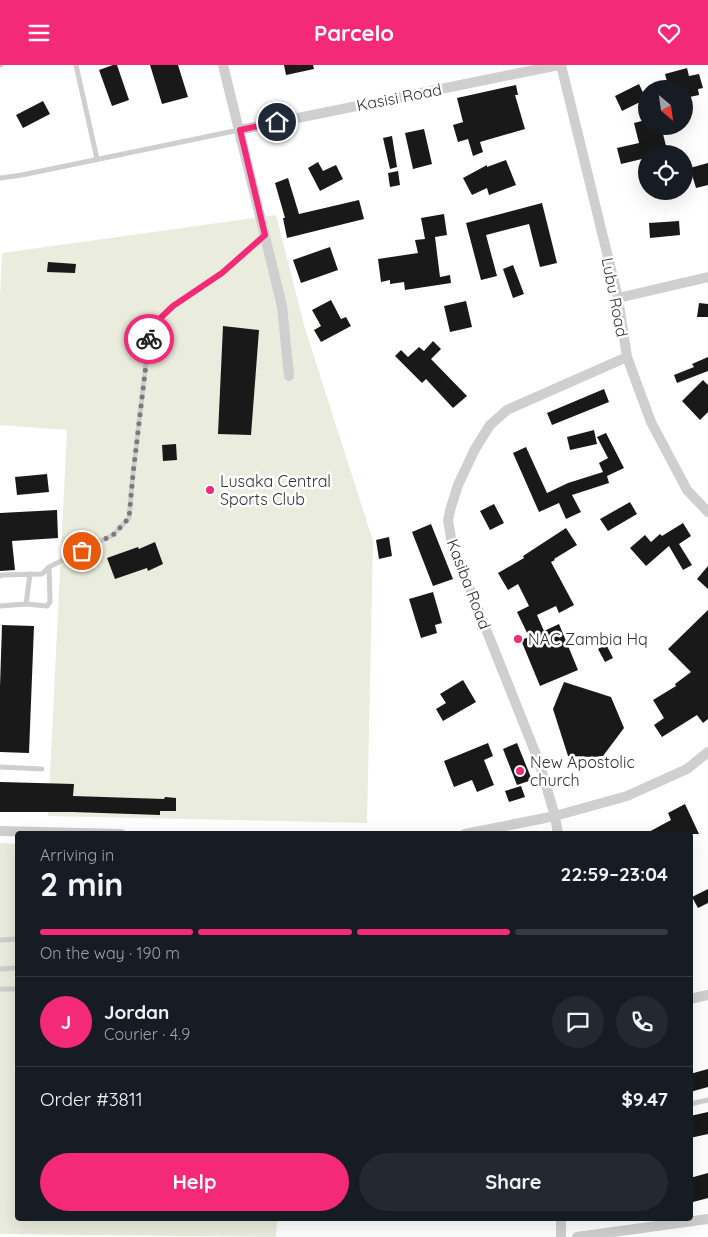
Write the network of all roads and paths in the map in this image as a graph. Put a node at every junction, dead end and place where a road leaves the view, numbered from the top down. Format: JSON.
{"nodes":[{"id":1,"x":76,"y":65,"type":"edge"},
{"id":2,"x":223,"y":65,"type":"edge"},
{"id":3,"x":560,"y":65,"type":"edge"},
{"id":4,"x":240,"y":130,"type":"junction"},
{"id":5,"x":97,"y":159,"type":"junction"},
{"id":6,"x":0,"y":178,"type":"edge"},
{"id":7,"x":265,"y":235,"type":"junction"},
{"id":8,"x":708,"y":277,"type":"edge"},
{"id":9,"x":618,"y":298,"type":"junction"},
{"id":10,"x":627,"y":357,"type":"junction"},
{"id":11,"x":289,"y":376,"type":"dead end"},
{"id":12,"x":708,"y":512,"type":"edge"},
{"id":13,"x":49,"y":567,"type":"junction"},
{"id":14,"x":30,"y":574,"type":"junction"},
{"id":15,"x":0,"y":576,"type":"edge"},
{"id":16,"x":26,"y":604,"type":"junction"},
{"id":17,"x":0,"y":606,"type":"edge"},
{"id":18,"x":708,"y":752,"type":"edge"},
{"id":19,"x":0,"y":767,"type":"edge"},
{"id":20,"x":42,"y":769,"type":"dead end"},
{"id":21,"x":555,"y":816,"type":"junction"},
{"id":22,"x":0,"y":831,"type":"edge"},
{"id":23,"x":480,"y":831,"type":"edge"},
{"id":24,"x":558,"y":831,"type":"edge"},
{"id":25,"x":15,"y":832,"type":"edge"},
{"id":26,"x":15,"y":939,"type":"edge"},
{"id":27,"x":0,"y":940,"type":"edge"},
{"id":28,"x":15,"y":968,"type":"edge"},
{"id":29,"x":0,"y":969,"type":"edge"},
{"id":30,"x":0,"y":989,"type":"edge"},
{"id":31,"x":15,"y":989,"type":"edge"},
{"id":32,"x":708,"y":995,"type":"edge"},
{"id":33,"x":693,"y":998,"type":"edge"},
{"id":34,"x":708,"y":1100,"type":"edge"},
{"id":35,"x":693,"y":1103,"type":"edge"},
{"id":36,"x":708,"y":1219,"type":"edge"},
{"id":37,"x":561,"y":1221,"type":"edge"},
{"id":38,"x":561,"y":1237,"type":"edge"},
{"id":39,"x":577,"y":1237,"type":"edge"}],
"edges":[{"from":1,"to":5,"type":"lane"},
{"from":2,"to":4,"type":"street"},
{"from":3,"to":4,"type":"street","name":"Kasisi Road"},
{"from":3,"to":9,"type":"street","name":"Lubu Road"},
{"from":4,"to":5,"type":"lane"},
{"from":4,"to":7,"type":"street"},
{"from":5,"to":6,"type":"lane"},
{"from":7,"to":11,"type":"street"},
{"from":7,"to":13,"type":"lane"},
{"from":8,"to":9,"type":"street"},
{"from":9,"to":10,"type":"street","name":"Lubu Road"},
{"from":10,"to":12,"type":"street","name":"Lubu Road"},
{"from":10,"to":21,"type":"street","name":"Kasiba Road"},
{"from":13,"to":14,"type":"lane"},
{"from":13,"to":16,"type":"lane"},
{"from":14,"to":15,"type":"lane"},
{"from":14,"to":16,"type":"lane"},
{"from":16,"to":17,"type":"lane"},
{"from":18,"to":21,"type":"street"},
{"from":19,"to":20,"type":"lane"},
{"from":21,"to":23,"type":"street"},
{"from":21,"to":24,"type":"street","name":"Kasiba Road"},
{"from":22,"to":25,"type":"street"},
{"from":26,"to":27,"type":"lane"},
{"from":28,"to":29,"type":"lane"},
{"from":30,"to":31,"type":"lane"},
{"from":32,"to":33,"type":"street"},
{"from":34,"to":35,"type":"lane"},
{"from":36,"to":39,"type":"street"},
{"from":37,"to":38,"type":"street"}]}
